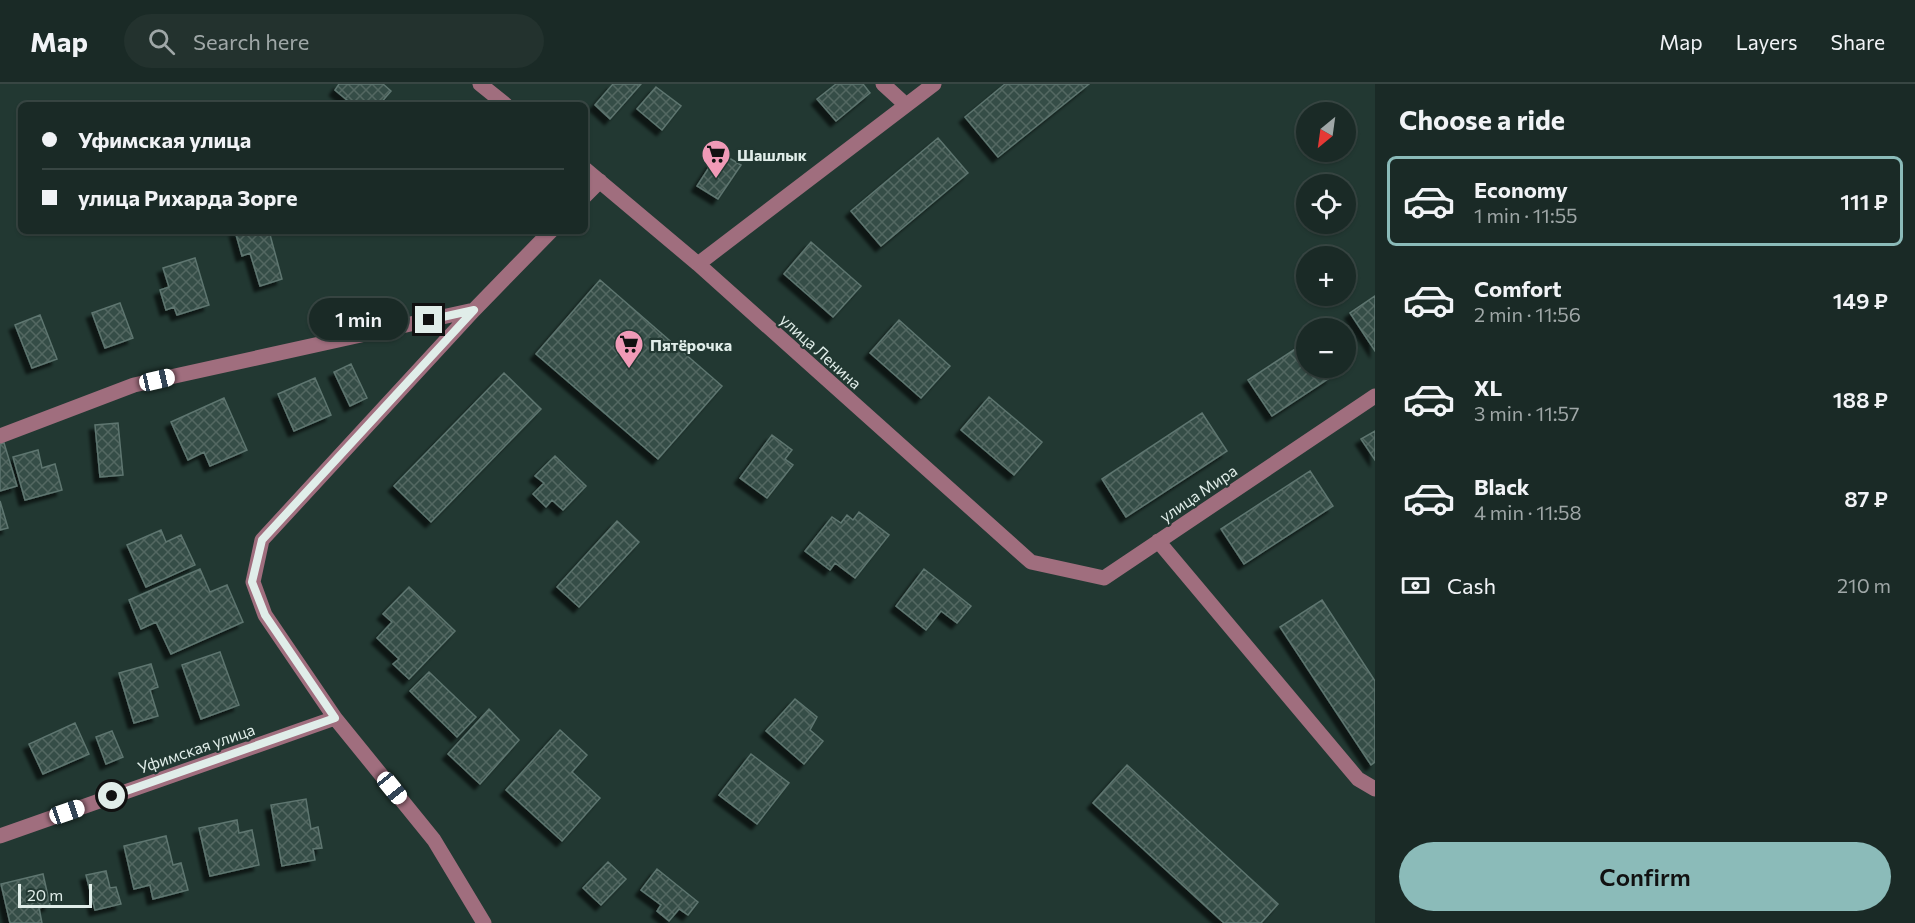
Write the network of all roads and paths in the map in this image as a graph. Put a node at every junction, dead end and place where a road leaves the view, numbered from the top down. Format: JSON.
{"nodes":[{"id":1,"x":480,"y":84,"type":"edge"},
{"id":2,"x":884,"y":84,"type":"edge"},
{"id":3,"x":934,"y":84,"type":"edge"},
{"id":4,"x":502,"y":102,"type":"edge"},
{"id":5,"x":906,"y":105,"type":"junction"},
{"id":6,"x":588,"y":171,"type":"edge"},
{"id":7,"x":600,"y":181,"type":"junction"},
{"id":8,"x":588,"y":193,"type":"edge"},
{"id":9,"x":548,"y":234,"type":"edge"},
{"id":10,"x":698,"y":264,"type":"junction"},
{"id":11,"x":474,"y":310,"type":"junction"},
{"id":12,"x":1375,"y":396,"type":"edge"},
{"id":13,"x":0,"y":436,"type":"edge"},
{"id":14,"x":1158,"y":541,"type":"junction"},
{"id":15,"x":1031,"y":562,"type":"joint"},
{"id":16,"x":335,"y":718,"type":"junction"},
{"id":17,"x":1375,"y":789,"type":"edge"},
{"id":18,"x":0,"y":836,"type":"edge"},
{"id":19,"x":484,"y":923,"type":"edge"}],
"edges":[{"from":1,"to":4,"type":"street"},
{"from":2,"to":5,"type":"street"},
{"from":3,"to":5,"type":"street"},
{"from":5,"to":10,"type":"street"},
{"from":6,"to":7,"type":"street","name":"улица Ленина"},
{"from":7,"to":8,"type":"street"},
{"from":7,"to":10,"type":"street","name":"улица Ленина"},
{"from":9,"to":11,"type":"street"},
{"from":10,"to":15,"type":"street","name":"улица Ленина"},
{"from":11,"to":13,"type":"street"},
{"from":11,"to":16,"type":"street"},
{"from":12,"to":14,"type":"street","name":"улица Мира"},
{"from":14,"to":15,"type":"street","name":"улица Мира"},
{"from":14,"to":17,"type":"street"},
{"from":16,"to":18,"type":"street","name":"Уфимская улица"},
{"from":16,"to":19,"type":"street"}]}
